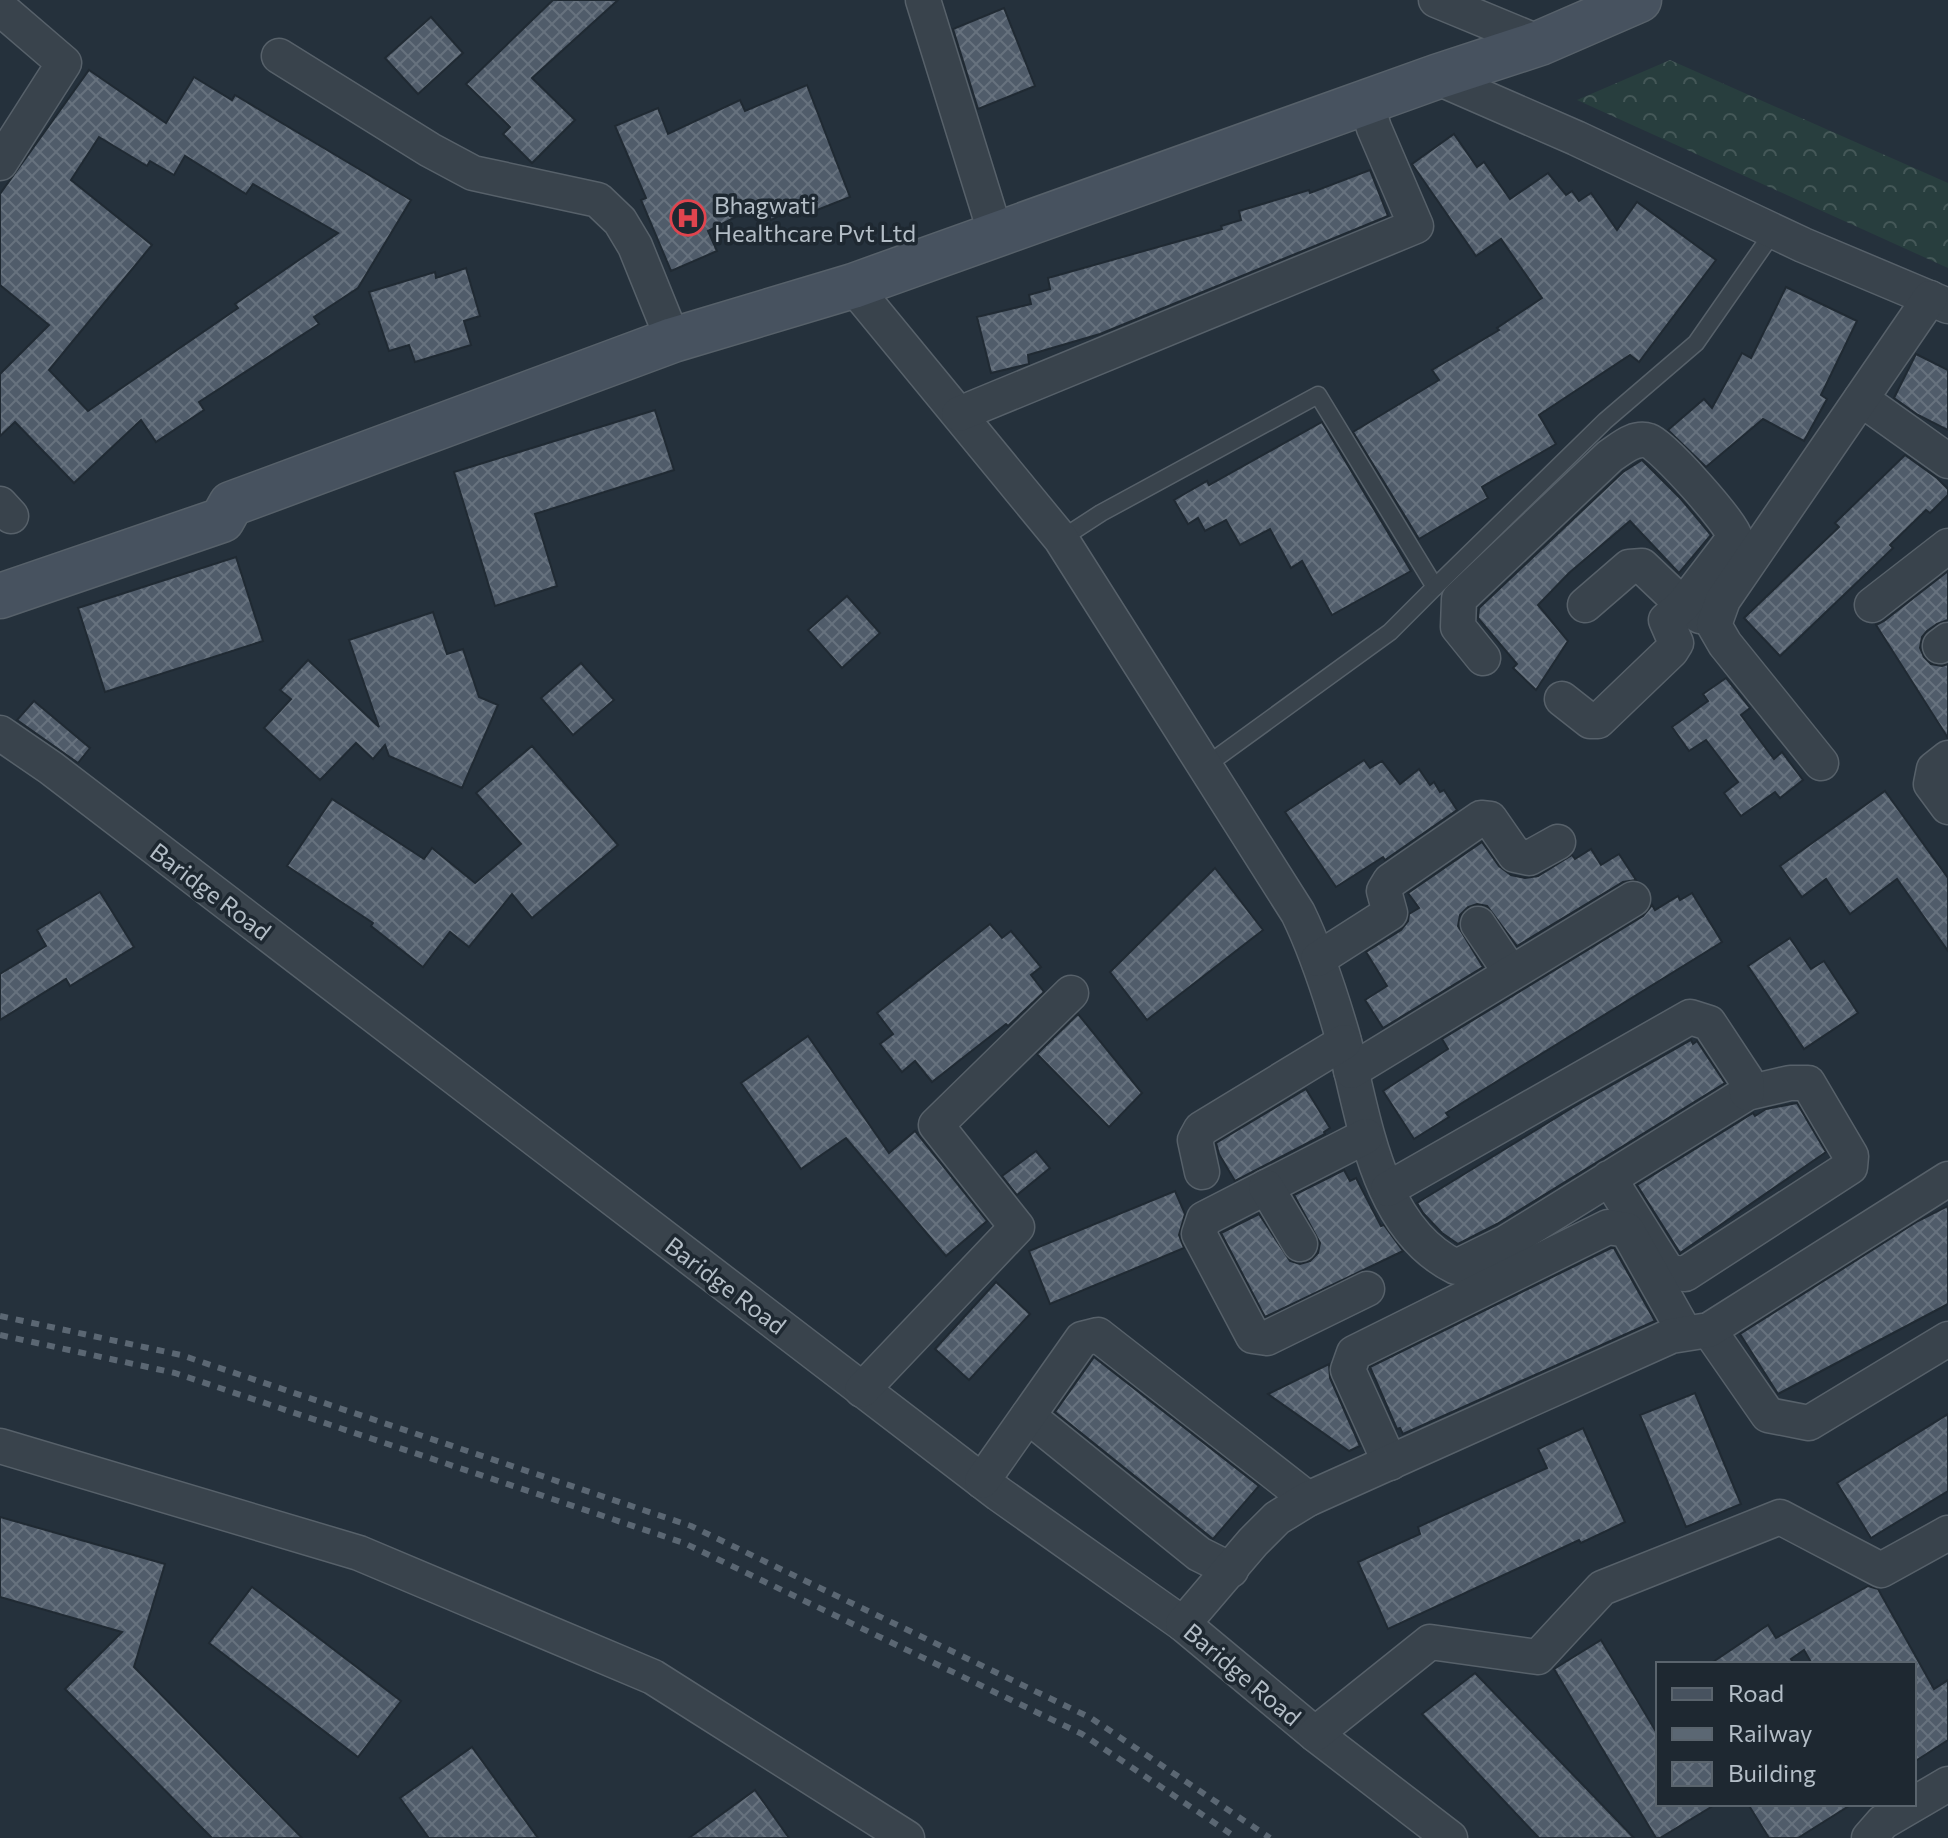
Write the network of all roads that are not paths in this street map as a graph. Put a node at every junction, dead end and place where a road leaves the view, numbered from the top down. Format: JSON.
{"nodes":[{"id":1,"x":923,"y":0,"type":"edge"},
{"id":2,"x":1436,"y":0,"type":"edge"},
{"id":3,"x":1639,"y":0,"type":"edge"},
{"id":4,"x":0,"y":8,"type":"edge"},
{"id":5,"x":1540,"y":43,"type":"junction"},
{"id":6,"x":279,"y":56,"type":"dead end"},
{"id":7,"x":1436,"y":77,"type":"junction"},
{"id":8,"x":1366,"y":102,"type":"junction"},
{"id":9,"x":0,"y":163,"type":"edge"},
{"id":10,"x":1774,"y":231,"type":"junction"},
{"id":11,"x":996,"y":235,"type":"junction"},
{"id":12,"x":853,"y":286,"type":"junction"},
{"id":13,"x":1939,"y":302,"type":"edge"},
{"id":14,"x":673,"y":340,"type":"junction"},
{"id":15,"x":1861,"y":399,"type":"junction"},
{"id":16,"x":959,"y":414,"type":"junction"},
{"id":17,"x":1948,"y":461,"type":"edge"},
{"id":18,"x":231,"y":504,"type":"junction"},
{"id":19,"x":1061,"y":539,"type":"junction"},
{"id":20,"x":1948,"y":546,"type":"edge"},
{"id":21,"x":0,"y":565,"type":"edge"},
{"id":22,"x":1435,"y":587,"type":"junction"},
{"id":23,"x":0,"y":596,"type":"edge"},
{"id":24,"x":1585,"y":605,"type":"dead end"},
{"id":25,"x":1683,"y":605,"type":"junction"},
{"id":26,"x":1872,"y":605,"type":"dead end"},
{"id":27,"x":1714,"y":625,"type":"junction"},
{"id":28,"x":1483,"y":658,"type":"dead end"},
{"id":29,"x":1562,"y":699,"type":"dead end"},
{"id":30,"x":0,"y":733,"type":"edge"},
{"id":31,"x":1948,"y":758,"type":"edge"},
{"id":32,"x":1821,"y":763,"type":"dead end"},
{"id":33,"x":1204,"y":767,"type":"junction"},
{"id":34,"x":1948,"y":807,"type":"edge"},
{"id":35,"x":1558,"y":842,"type":"dead end"},
{"id":36,"x":1633,"y":899,"type":"dead end"},
{"id":37,"x":1478,"y":924,"type":"dead end"},
{"id":38,"x":1318,"y":959,"type":"junction"},
{"id":39,"x":1511,"y":973,"type":"junction"},
{"id":40,"x":1071,"y":993,"type":"dead end"},
{"id":41,"x":1347,"y":1056,"type":"junction"},
{"id":42,"x":1747,"y":1093,"type":"junction"},
{"id":43,"x":1366,"y":1136,"type":"junction"},
{"id":44,"x":1202,"y":1172,"type":"dead end"},
{"id":45,"x":1609,"y":1178,"type":"junction"},
{"id":46,"x":1948,"y":1179,"type":"edge"},
{"id":47,"x":1266,"y":1187,"type":"junction"},
{"id":48,"x":1388,"y":1189,"type":"junction"},
{"id":49,"x":1300,"y":1244,"type":"dead end"},
{"id":50,"x":1367,"y":1289,"type":"dead end"},
{"id":51,"x":1697,"y":1332,"type":"junction"},
{"id":52,"x":1948,"y":1339,"type":"edge"},
{"id":53,"x":862,"y":1390,"type":"junction"},
{"id":54,"x":1028,"y":1416,"type":"junction"},
{"id":55,"x":0,"y":1446,"type":"edge"},
{"id":56,"x":1390,"y":1463,"type":"junction"},
{"id":57,"x":982,"y":1481,"type":"junction"},
{"id":58,"x":1308,"y":1499,"type":"junction"},
{"id":59,"x":1948,"y":1533,"type":"edge"},
{"id":60,"x":1231,"y":1570,"type":"junction"},
{"id":61,"x":1183,"y":1624,"type":"junction"},
{"id":62,"x":1315,"y":1734,"type":"junction"},
{"id":63,"x":1948,"y":1784,"type":"edge"},
{"id":64,"x":1916,"y":1803,"type":"edge"},
{"id":65,"x":1910,"y":1806,"type":"edge"},
{"id":66,"x":907,"y":1838,"type":"edge"},
{"id":67,"x":1450,"y":1838,"type":"edge"},
{"id":68,"x":1869,"y":1838,"type":"edge"}],
"edges":[{"from":1,"to":11,"type":"street"},
{"from":2,"to":5,"type":"street"},
{"from":3,"to":5,"type":"main road"},
{"from":4,"to":9,"type":"street"},
{"from":5,"to":7,"type":"main road"},
{"from":6,"to":14,"type":"street"},
{"from":7,"to":8,"type":"main road"},
{"from":7,"to":10,"type":"street"},
{"from":8,"to":11,"type":"main road"},
{"from":8,"to":16,"type":"street"},
{"from":10,"to":13,"type":"street"},
{"from":10,"to":22,"type":"lane"},
{"from":11,"to":12,"type":"main road"},
{"from":12,"to":14,"type":"main road"},
{"from":12,"to":16,"type":"street"},
{"from":13,"to":15,"type":"street"},
{"from":14,"to":18,"type":"main road"},
{"from":15,"to":17,"type":"street"},
{"from":15,"to":27,"type":"street"},
{"from":16,"to":19,"type":"street"},
{"from":18,"to":21,"type":"main road"},
{"from":18,"to":23,"type":"main road"},
{"from":19,"to":22,"type":"lane"},
{"from":19,"to":33,"type":"street"},
{"from":20,"to":26,"type":"street"},
{"from":22,"to":33,"type":"lane"},
{"from":24,"to":25,"type":"street"},
{"from":25,"to":27,"type":"street"},
{"from":25,"to":28,"type":"street"},
{"from":25,"to":29,"type":"street"},
{"from":27,"to":32,"type":"street"},
{"from":30,"to":53,"type":"street","name":"Baridge Road"},
{"from":31,"to":34,"type":"street"},
{"from":33,"to":38,"type":"street"},
{"from":35,"to":38,"type":"street"},
{"from":36,"to":39,"type":"street"},
{"from":37,"to":39,"type":"street"},
{"from":38,"to":41,"type":"street"},
{"from":39,"to":41,"type":"street"},
{"from":40,"to":53,"type":"street"},
{"from":41,"to":43,"type":"street"},
{"from":41,"to":44,"type":"street"},
{"from":42,"to":45,"type":"street"},
{"from":42,"to":45,"type":"street"},
{"from":42,"to":48,"type":"street"},
{"from":43,"to":47,"type":"street"},
{"from":43,"to":48,"type":"street"},
{"from":45,"to":48,"type":"street"},
{"from":46,"to":51,"type":"street"},
{"from":47,"to":49,"type":"street"},
{"from":47,"to":50,"type":"street"},
{"from":51,"to":52,"type":"street"},
{"from":51,"to":56,"type":"street"},
{"from":51,"to":56,"type":"street"},
{"from":53,"to":57,"type":"street","name":"Baridge Road"},
{"from":54,"to":57,"type":"street"},
{"from":54,"to":58,"type":"street"},
{"from":54,"to":60,"type":"street"},
{"from":55,"to":66,"type":"street"},
{"from":56,"to":58,"type":"street"},
{"from":57,"to":61,"type":"street","name":"Baridge Road"},
{"from":58,"to":60,"type":"street"},
{"from":59,"to":62,"type":"street"},
{"from":60,"to":61,"type":"street"},
{"from":61,"to":62,"type":"street","name":"Baridge Road"},
{"from":62,"to":67,"type":"street","name":"Baridge Road"},
{"from":63,"to":64,"type":"street"},
{"from":65,"to":68,"type":"street"}]}
